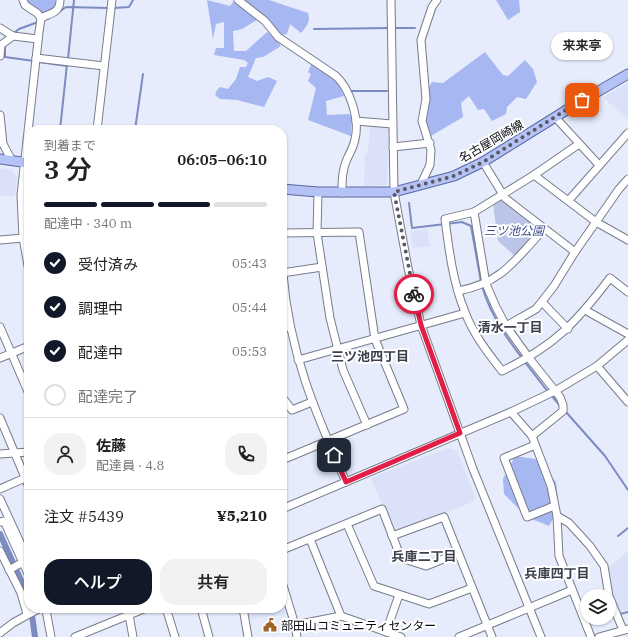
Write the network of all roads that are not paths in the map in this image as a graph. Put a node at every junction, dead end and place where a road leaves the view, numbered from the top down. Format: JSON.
{"nodes":[{"id":1,"x":23,"y":0,"type":"edge"},
{"id":2,"x":60,"y":0,"type":"edge"},
{"id":3,"x":112,"y":0,"type":"edge"},
{"id":4,"x":238,"y":0,"type":"edge"},
{"id":5,"x":391,"y":0,"type":"edge"},
{"id":6,"x":437,"y":0,"type":"edge"},
{"id":7,"x":41,"y":18,"type":"junction"},
{"id":8,"x":0,"y":28,"type":"edge"},
{"id":9,"x":13,"y":36,"type":"junction"},
{"id":10,"x":38,"y":39,"type":"junction"},
{"id":11,"x":0,"y":56,"type":"edge"},
{"id":12,"x":36,"y":58,"type":"junction"},
{"id":13,"x":104,"y":66,"type":"junction"},
{"id":14,"x":628,"y":74,"type":"edge"},
{"id":15,"x":0,"y":115,"type":"edge"},
{"id":16,"x":555,"y":117,"type":"junction"},
{"id":17,"x":356,"y":121,"type":"junction"},
{"id":18,"x":392,"y":124,"type":"junction"},
{"id":19,"x":30,"y":125,"type":"edge"},
{"id":20,"x":98,"y":125,"type":"edge"},
{"id":21,"x":628,"y":133,"type":"edge"},
{"id":22,"x":430,"y":143,"type":"junction"},
{"id":23,"x":579,"y":144,"type":"junction"},
{"id":24,"x":393,"y":147,"type":"junction"},
{"id":25,"x":0,"y":159,"type":"edge"},
{"id":26,"x":12,"y":161,"type":"junction"},
{"id":27,"x":483,"y":162,"type":"junction"},
{"id":28,"x":24,"y":163,"type":"edge"},
{"id":29,"x":599,"y":165,"type":"junction"},
{"id":30,"x":534,"y":174,"type":"junction"},
{"id":31,"x":24,"y":178,"type":"edge"},
{"id":32,"x":628,"y":179,"type":"edge"},
{"id":33,"x":421,"y":184,"type":"junction"},
{"id":34,"x":287,"y":190,"type":"edge"},
{"id":35,"x":318,"y":192,"type":"junction"},
{"id":36,"x":394,"y":192,"type":"junction"},
{"id":37,"x":342,"y":193,"type":"junction"},
{"id":38,"x":502,"y":194,"type":"junction"},
{"id":39,"x":569,"y":200,"type":"junction"},
{"id":40,"x":474,"y":212,"type":"junction"},
{"id":41,"x":596,"y":222,"type":"junction"},
{"id":42,"x":544,"y":229,"type":"junction"},
{"id":43,"x":287,"y":233,"type":"edge"},
{"id":44,"x":317,"y":233,"type":"junction"},
{"id":45,"x":626,"y":236,"type":"edge"},
{"id":46,"x":23,"y":238,"type":"junction"},
{"id":47,"x":0,"y":240,"type":"edge"},
{"id":48,"x":24,"y":244,"type":"edge"},
{"id":49,"x":575,"y":252,"type":"junction"},
{"id":50,"x":322,"y":267,"type":"junction"},
{"id":51,"x":287,"y":272,"type":"edge"},
{"id":52,"x":486,"y":284,"type":"junction"},
{"id":53,"x":458,"y":292,"type":"junction"},
{"id":54,"x":628,"y":292,"type":"edge"},
{"id":55,"x":542,"y":302,"type":"junction"},
{"id":56,"x":585,"y":310,"type":"junction"},
{"id":57,"x":287,"y":311,"type":"edge"},
{"id":58,"x":465,"y":313,"type":"junction"},
{"id":59,"x":421,"y":325,"type":"junction"},
{"id":60,"x":290,"y":326,"type":"junction"},
{"id":61,"x":506,"y":326,"type":"junction"},
{"id":62,"x":0,"y":327,"type":"edge"},
{"id":63,"x":287,"y":328,"type":"edge"},
{"id":64,"x":568,"y":329,"type":"junction"},
{"id":65,"x":628,"y":334,"type":"edge"},
{"id":66,"x":375,"y":339,"type":"junction"},
{"id":67,"x":628,"y":340,"type":"edge"},
{"id":68,"x":24,"y":348,"type":"edge"},
{"id":69,"x":337,"y":349,"type":"junction"},
{"id":70,"x":12,"y":353,"type":"junction"},
{"id":71,"x":0,"y":358,"type":"edge"},
{"id":72,"x":529,"y":358,"type":"junction"},
{"id":73,"x":298,"y":360,"type":"junction"},
{"id":74,"x":596,"y":366,"type":"junction"},
{"id":75,"x":24,"y":382,"type":"edge"},
{"id":76,"x":555,"y":391,"type":"junction"},
{"id":77,"x":312,"y":402,"type":"junction"},
{"id":78,"x":628,"y":402,"type":"edge"},
{"id":79,"x":287,"y":404,"type":"edge"},
{"id":80,"x":511,"y":412,"type":"junction"},
{"id":81,"x":0,"y":418,"type":"edge"},
{"id":82,"x":367,"y":425,"type":"junction"},
{"id":83,"x":460,"y":433,"type":"junction"},
{"id":84,"x":532,"y":436,"type":"junction"},
{"id":85,"x":328,"y":441,"type":"junction"},
{"id":86,"x":535,"y":445,"type":"junction"},
{"id":87,"x":24,"y":452,"type":"edge"},
{"id":88,"x":15,"y":453,"type":"junction"},
{"id":89,"x":0,"y":454,"type":"edge"},
{"id":90,"x":287,"y":458,"type":"edge"},
{"id":91,"x":24,"y":476,"type":"edge"},
{"id":92,"x":24,"y":478,"type":"edge"},
{"id":93,"x":346,"y":482,"type":"junction"},
{"id":94,"x":0,"y":489,"type":"edge"},
{"id":95,"x":0,"y":499,"type":"edge"},
{"id":96,"x":554,"y":506,"type":"junction"},
{"id":97,"x":287,"y":507,"type":"edge"},
{"id":98,"x":557,"y":516,"type":"junction"},
{"id":99,"x":0,"y":522,"type":"edge"},
{"id":100,"x":347,"y":524,"type":"junction"},
{"id":101,"x":392,"y":536,"type":"junction"},
{"id":102,"x":310,"y":539,"type":"junction"},
{"id":103,"x":287,"y":548,"type":"edge"},
{"id":104,"x":0,"y":551,"type":"edge"},
{"id":105,"x":458,"y":553,"type":"junction"},
{"id":106,"x":24,"y":557,"type":"edge"},
{"id":107,"x":24,"y":558,"type":"edge"},
{"id":108,"x":24,"y":563,"type":"edge"},
{"id":109,"x":10,"y":570,"type":"junction"},
{"id":110,"x":472,"y":588,"type":"junction"},
{"id":111,"x":572,"y":590,"type":"junction"},
{"id":112,"x":399,"y":595,"type":"junction"},
{"id":113,"x":287,"y":599,"type":"edge"},
{"id":114,"x":24,"y":604,"type":"edge"},
{"id":115,"x":530,"y":608,"type":"junction"},
{"id":116,"x":47,"y":613,"type":"edge"},
{"id":117,"x":135,"y":613,"type":"edge"},
{"id":118,"x":168,"y":613,"type":"edge"},
{"id":119,"x":202,"y":613,"type":"edge"},
{"id":120,"x":244,"y":613,"type":"edge"},
{"id":121,"x":27,"y":614,"type":"edge"},
{"id":122,"x":130,"y":615,"type":"junction"},
{"id":123,"x":341,"y":616,"type":"junction"},
{"id":124,"x":295,"y":625,"type":"junction"},
{"id":125,"x":488,"y":626,"type":"junction"},
{"id":126,"x":625,"y":629,"type":"edge"},
{"id":127,"x":386,"y":632,"type":"junction"},
{"id":128,"x":0,"y":633,"type":"edge"},
{"id":129,"x":91,"y":634,"type":"edge"},
{"id":130,"x":609,"y":636,"type":"edge"},
{"id":131,"x":51,"y":637,"type":"edge"},
{"id":132,"x":75,"y":637,"type":"edge"},
{"id":133,"x":133,"y":637,"type":"edge"},
{"id":134,"x":175,"y":637,"type":"edge"},
{"id":135,"x":209,"y":637,"type":"edge"},
{"id":136,"x":248,"y":637,"type":"edge"},
{"id":137,"x":297,"y":637,"type":"edge"},
{"id":138,"x":401,"y":637,"type":"edge"},
{"id":139,"x":459,"y":637,"type":"edge"},
{"id":140,"x":492,"y":637,"type":"edge"},
{"id":141,"x":541,"y":637,"type":"edge"},
{"id":142,"x":591,"y":637,"type":"edge"},
{"id":143,"x":599,"y":637,"type":"edge"}],
"edges":[{"from":1,"to":7,"type":"street"},
{"from":2,"to":7,"type":"street"},
{"from":3,"to":13,"type":"street"},
{"from":4,"to":17,"type":"street"},
{"from":5,"to":18,"type":"street"},
{"from":6,"to":22,"type":"street"},
{"from":7,"to":10,"type":"street"},
{"from":8,"to":9,"type":"street"},
{"from":9,"to":10,"type":"street"},
{"from":9,"to":11,"type":"street"},
{"from":10,"to":12,"type":"street"},
{"from":12,"to":13,"type":"street"},
{"from":12,"to":19,"type":"street"},
{"from":13,"to":20,"type":"street"},
{"from":14,"to":16,"type":"main road","name":"名古屋岡崎線"},
{"from":15,"to":26,"type":"street"},
{"from":16,"to":23,"type":"street"},
{"from":16,"to":27,"type":"main road","name":"名古屋岡崎線"},
{"from":17,"to":18,"type":"street"},
{"from":17,"to":37,"type":"street"},
{"from":18,"to":24,"type":"street"},
{"from":21,"to":29,"type":"street"},
{"from":22,"to":24,"type":"street"},
{"from":22,"to":33,"type":"street"},
{"from":23,"to":29,"type":"street"},
{"from":23,"to":30,"type":"street"},
{"from":24,"to":36,"type":"street"},
{"from":25,"to":26,"type":"main road"},
{"from":26,"to":28,"type":"main road"},
{"from":27,"to":33,"type":"main road","name":"名古屋岡崎線"},
{"from":27,"to":38,"type":"street"},
{"from":29,"to":39,"type":"street"},
{"from":30,"to":38,"type":"street"},
{"from":30,"to":39,"type":"street"},
{"from":31,"to":46,"type":"street"},
{"from":32,"to":41,"type":"street"},
{"from":33,"to":36,"type":"main road","name":"名古屋岡崎線"},
{"from":34,"to":35,"type":"main road","name":"名古屋岡崎線"},
{"from":35,"to":37,"type":"main road","name":"名古屋岡崎線"},
{"from":35,"to":44,"type":"street"},
{"from":36,"to":37,"type":"main road","name":"名古屋岡崎線"},
{"from":36,"to":59,"type":"street"},
{"from":38,"to":40,"type":"street"},
{"from":38,"to":42,"type":"street"},
{"from":39,"to":41,"type":"street"},
{"from":40,"to":52,"type":"street"},
{"from":40,"to":53,"type":"street"},
{"from":41,"to":45,"type":"street"},
{"from":41,"to":49,"type":"street"},
{"from":42,"to":49,"type":"street"},
{"from":42,"to":52,"type":"street"},
{"from":43,"to":44,"type":"street"},
{"from":44,"to":50,"type":"street"},
{"from":44,"to":66,"type":"street"},
{"from":46,"to":47,"type":"street"},
{"from":46,"to":48,"type":"street"},
{"from":49,"to":55,"type":"street"},
{"from":50,"to":51,"type":"street"},
{"from":50,"to":69,"type":"street"},
{"from":52,"to":53,"type":"street"},
{"from":52,"to":61,"type":"street"},
{"from":53,"to":58,"type":"street"},
{"from":54,"to":56,"type":"street"},
{"from":55,"to":61,"type":"street"},
{"from":55,"to":64,"type":"street"},
{"from":56,"to":64,"type":"street"},
{"from":56,"to":65,"type":"street"},
{"from":57,"to":60,"type":"street"},
{"from":58,"to":59,"type":"street"},
{"from":58,"to":72,"type":"street"},
{"from":59,"to":66,"type":"street"},
{"from":59,"to":83,"type":"street"},
{"from":60,"to":63,"type":"street"},
{"from":60,"to":73,"type":"street"},
{"from":61,"to":72,"type":"street"},
{"from":62,"to":70,"type":"street"},
{"from":64,"to":72,"type":"street"},
{"from":66,"to":69,"type":"street"},
{"from":66,"to":82,"type":"street"},
{"from":67,"to":74,"type":"street"},
{"from":68,"to":70,"type":"street"},
{"from":69,"to":73,"type":"street"},
{"from":69,"to":82,"type":"street"},
{"from":70,"to":71,"type":"street"},
{"from":70,"to":75,"type":"street"},
{"from":72,"to":76,"type":"street"},
{"from":73,"to":77,"type":"street"},
{"from":74,"to":76,"type":"street"},
{"from":74,"to":78,"type":"street"},
{"from":76,"to":80,"type":"street"},
{"from":76,"to":84,"type":"street"},
{"from":77,"to":79,"type":"street"},
{"from":77,"to":85,"type":"street"},
{"from":80,"to":83,"type":"street"},
{"from":80,"to":84,"type":"street"},
{"from":81,"to":88,"type":"street"},
{"from":82,"to":85,"type":"street"},
{"from":83,"to":93,"type":"street"},
{"from":83,"to":115,"type":"street"},
{"from":84,"to":86,"type":"street"},
{"from":85,"to":90,"type":"street"},
{"from":85,"to":93,"type":"street"},
{"from":86,"to":96,"type":"street"},
{"from":86,"to":96,"type":"street"},
{"from":87,"to":88,"type":"street"},
{"from":88,"to":89,"type":"street"},
{"from":88,"to":91,"type":"street"},
{"from":92,"to":94,"type":"street"},
{"from":93,"to":97,"type":"street"},
{"from":95,"to":106,"type":"street"},
{"from":96,"to":98,"type":"street"},
{"from":98,"to":111,"type":"street"},
{"from":98,"to":126,"type":"street"},
{"from":99,"to":107,"type":"street"},
{"from":100,"to":101,"type":"street"},
{"from":100,"to":102,"type":"street"},
{"from":100,"to":112,"type":"street"},
{"from":101,"to":105,"type":"street"},
{"from":101,"to":105,"type":"street"},
{"from":102,"to":103,"type":"street"},
{"from":102,"to":123,"type":"street"},
{"from":104,"to":109,"type":"street"},
{"from":105,"to":110,"type":"street"},
{"from":108,"to":109,"type":"street"},
{"from":109,"to":114,"type":"street"},
{"from":110,"to":112,"type":"street"},
{"from":110,"to":125,"type":"street"},
{"from":111,"to":115,"type":"street"},
{"from":111,"to":142,"type":"street"},
{"from":112,"to":127,"type":"street"},
{"from":113,"to":124,"type":"street"},
{"from":115,"to":125,"type":"street"},
{"from":115,"to":141,"type":"street"},
{"from":116,"to":131,"type":"street"},
{"from":117,"to":122,"type":"street"},
{"from":118,"to":134,"type":"street"},
{"from":119,"to":135,"type":"street"},
{"from":120,"to":136,"type":"street"},
{"from":121,"to":128,"type":"street"},
{"from":122,"to":129,"type":"street"},
{"from":122,"to":133,"type":"street"},
{"from":123,"to":124,"type":"street"},
{"from":123,"to":127,"type":"street"},
{"from":124,"to":137,"type":"street"},
{"from":125,"to":139,"type":"street"},
{"from":125,"to":140,"type":"street"},
{"from":126,"to":130,"type":"street"},
{"from":127,"to":138,"type":"street"},
{"from":129,"to":132,"type":"street"},
{"from":130,"to":143,"type":"street"}]}
